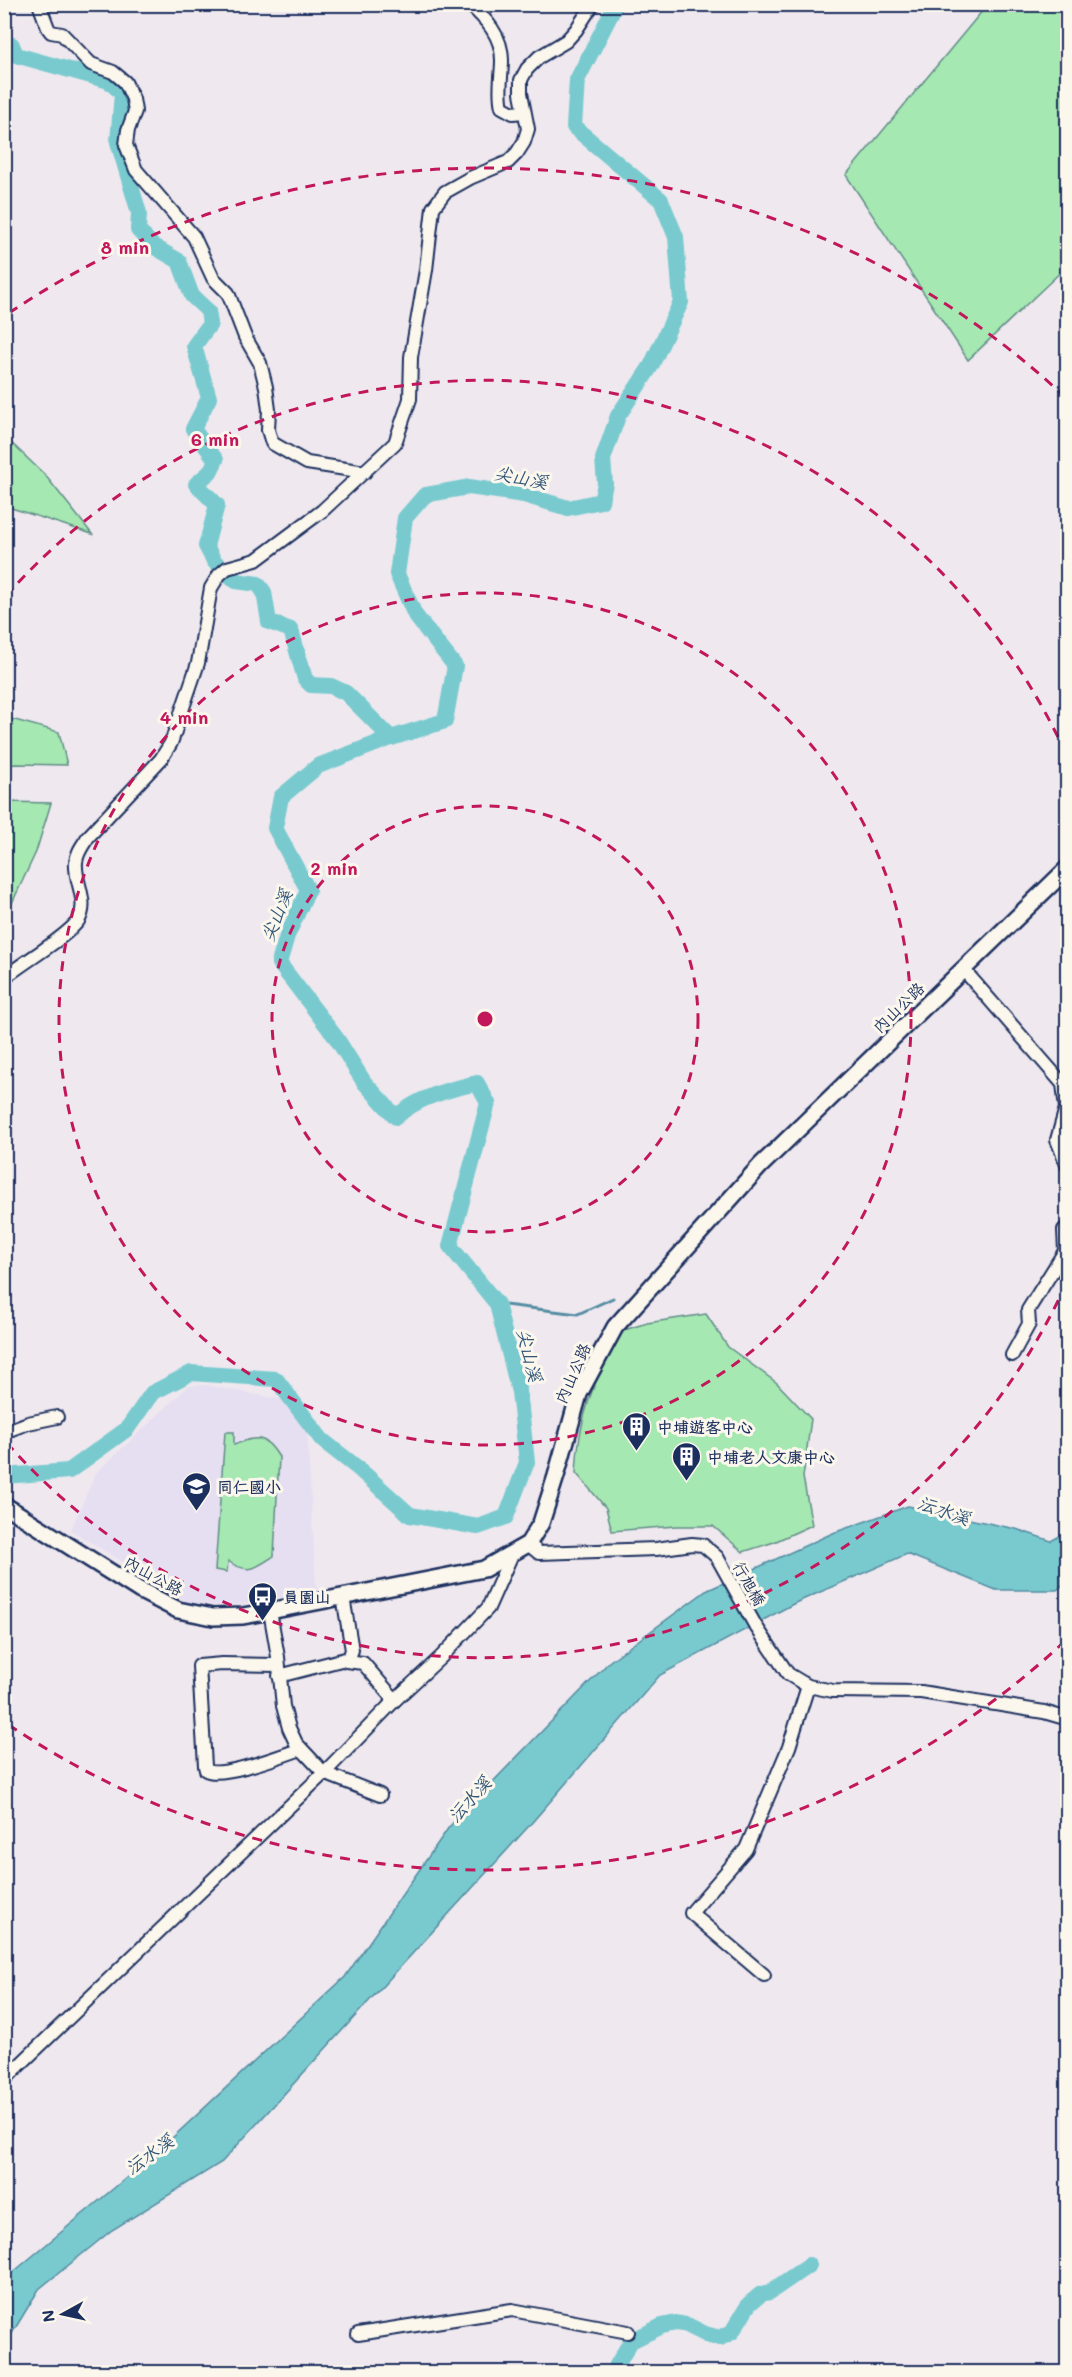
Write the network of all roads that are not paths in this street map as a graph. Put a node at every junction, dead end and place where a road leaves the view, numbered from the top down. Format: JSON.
{"nodes":[{"id":1,"x":39,"y":4,"type":"edge"},
{"id":2,"x":469,"y":4,"type":"edge"},
{"id":3,"x":593,"y":4,"type":"edge"},
{"id":4,"x":523,"y":112,"type":"junction"},
{"id":5,"x":365,"y":472,"type":"junction"},
{"id":6,"x":1068,"y":868,"type":"edge"},
{"id":7,"x":963,"y":969,"type":"junction"},
{"id":8,"x":4,"y":974,"type":"edge"},
{"id":9,"x":1068,"y":1167,"type":"edge"},
{"id":10,"x":1068,"y":1227,"type":"edge"},
{"id":11,"x":1012,"y":1355,"type":"dead end"},
{"id":12,"x":57,"y":1418,"type":"dead end"},
{"id":13,"x":4,"y":1432,"type":"edge"},
{"id":14,"x":4,"y":1505,"type":"edge"},
{"id":15,"x":528,"y":1544,"type":"junction"},
{"id":16,"x":512,"y":1554,"type":"junction"},
{"id":17,"x":343,"y":1597,"type":"junction"},
{"id":18,"x":270,"y":1611,"type":"junction"},
{"id":19,"x":346,"y":1660,"type":"junction"},
{"id":20,"x":278,"y":1670,"type":"junction"},
{"id":21,"x":808,"y":1686,"type":"junction"},
{"id":22,"x":395,"y":1700,"type":"junction"},
{"id":23,"x":1068,"y":1719,"type":"edge"},
{"id":24,"x":301,"y":1749,"type":"junction"},
{"id":25,"x":324,"y":1773,"type":"junction"},
{"id":26,"x":380,"y":1795,"type":"dead end"},
{"id":27,"x":764,"y":1975,"type":"dead end"},
{"id":28,"x":4,"y":2080,"type":"edge"},
{"id":29,"x":628,"y":2332,"type":"dead end"},
{"id":30,"x":358,"y":2334,"type":"dead end"}],
"edges":[{"from":1,"to":5,"type":"street"},
{"from":2,"to":4,"type":"street"},
{"from":3,"to":4,"type":"street"},
{"from":4,"to":5,"type":"street"},
{"from":5,"to":8,"type":"street"},
{"from":6,"to":7,"type":"main road","name":"內山公路"},
{"from":7,"to":9,"type":"street"},
{"from":7,"to":15,"type":"main road","name":"內山公路"},
{"from":10,"to":11,"type":"street"},
{"from":12,"to":13,"type":"street"},
{"from":14,"to":18,"type":"main road","name":"內山公路"},
{"from":15,"to":16,"type":"main road","name":"內山公路"},
{"from":15,"to":21,"type":"street","name":"行旭橋"},
{"from":16,"to":17,"type":"main road","name":"內山公路"},
{"from":16,"to":22,"type":"street"},
{"from":17,"to":18,"type":"main road","name":"內山公路"},
{"from":17,"to":19,"type":"street"},
{"from":18,"to":20,"type":"street"},
{"from":19,"to":20,"type":"street"},
{"from":19,"to":22,"type":"street"},
{"from":20,"to":24,"type":"street"},
{"from":20,"to":24,"type":"street"},
{"from":21,"to":23,"type":"street"},
{"from":21,"to":27,"type":"street"},
{"from":22,"to":25,"type":"street"},
{"from":24,"to":25,"type":"street"},
{"from":25,"to":26,"type":"street"},
{"from":25,"to":28,"type":"street"},
{"from":29,"to":30,"type":"street"}]}
